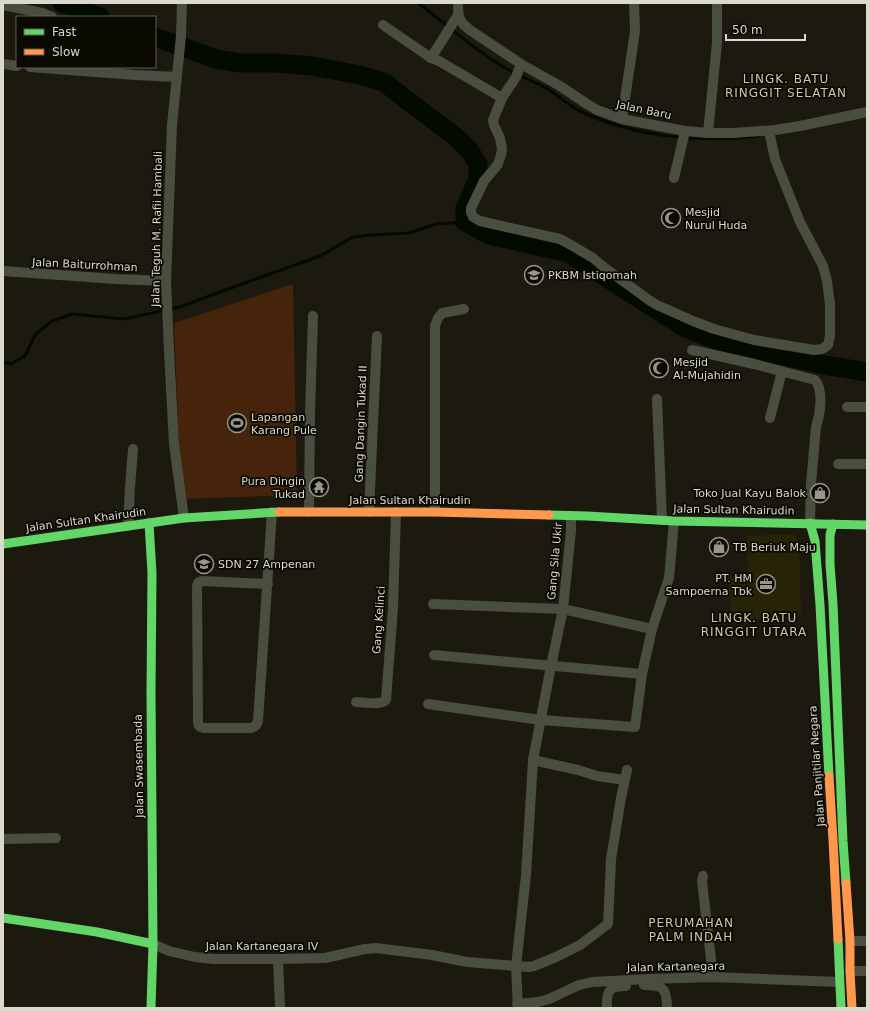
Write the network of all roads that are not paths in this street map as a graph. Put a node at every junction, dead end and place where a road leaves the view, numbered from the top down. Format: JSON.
{"nodes":[{"id":1,"x":182,"y":3,"type":"edge"},
{"id":2,"x":458,"y":3,"type":"edge"},
{"id":3,"x":634,"y":3,"type":"edge"},
{"id":4,"x":717,"y":3,"type":"edge"},
{"id":5,"x":3,"y":5,"type":"edge"},
{"id":6,"x":50,"y":16,"type":"edge"},
{"id":7,"x":457,"y":17,"type":"junction"},
{"id":8,"x":383,"y":26,"type":"dead end"},
{"id":9,"x":431,"y":58,"type":"junction"},
{"id":10,"x":3,"y":64,"type":"edge"},
{"id":11,"x":521,"y":64,"type":"junction"},
{"id":12,"x":16,"y":66,"type":"edge"},
{"id":13,"x":56,"y":68,"type":"edge"},
{"id":14,"x":136,"y":71,"type":"edge"},
{"id":15,"x":178,"y":73,"type":"junction"},
{"id":16,"x":502,"y":98,"type":"junction"},
{"id":17,"x":867,"y":112,"type":"edge"},
{"id":18,"x":622,"y":118,"type":"junction"},
{"id":19,"x":708,"y":133,"type":"junction"},
{"id":20,"x":769,"y":134,"type":"junction"},
{"id":21,"x":684,"y":135,"type":"junction"},
{"id":22,"x":674,"y":178,"type":"dead end"},
{"id":23,"x":3,"y":271,"type":"edge"},
{"id":24,"x":166,"y":281,"type":"junction"},
{"id":25,"x":464,"y":310,"type":"dead end"},
{"id":26,"x":313,"y":316,"type":"dead end"},
{"id":27,"x":377,"y":336,"type":"dead end"},
{"id":28,"x":692,"y":350,"type":"dead end"},
{"id":29,"x":782,"y":371,"type":"junction"},
{"id":30,"x":657,"y":399,"type":"dead end"},
{"id":31,"x":847,"y":407,"type":"dead end"},
{"id":32,"x":867,"y":407,"type":"edge"},
{"id":33,"x":770,"y":418,"type":"dead end"},
{"id":34,"x":133,"y":449,"type":"dead end"},
{"id":35,"x":838,"y":464,"type":"dead end"},
{"id":36,"x":867,"y":464,"type":"edge"},
{"id":37,"x":272,"y":512,"type":"junction"},
{"id":38,"x":310,"y":512,"type":"junction"},
{"id":39,"x":369,"y":512,"type":"junction"},
{"id":40,"x":396,"y":512,"type":"junction"},
{"id":41,"x":435,"y":512,"type":"junction"},
{"id":42,"x":571,"y":516,"type":"junction"},
{"id":43,"x":184,"y":518,"type":"junction"},
{"id":44,"x":662,"y":520,"type":"junction"},
{"id":45,"x":674,"y":521,"type":"junction"},
{"id":46,"x":149,"y":523,"type":"junction"},
{"id":47,"x":815,"y":524,"type":"junction"},
{"id":48,"x":833,"y":524,"type":"junction"},
{"id":49,"x":867,"y":525,"type":"edge"},
{"id":50,"x":128,"y":526,"type":"junction"},
{"id":51,"x":3,"y":544,"type":"edge"},
{"id":52,"x":268,"y":584,"type":"junction"},
{"id":53,"x":433,"y":604,"type":"dead end"},
{"id":54,"x":563,"y":609,"type":"junction"},
{"id":55,"x":652,"y":629,"type":"junction"},
{"id":56,"x":434,"y":655,"type":"dead end"},
{"id":57,"x":551,"y":666,"type":"junction"},
{"id":58,"x":642,"y":674,"type":"junction"},
{"id":59,"x":356,"y":702,"type":"dead end"},
{"id":60,"x":428,"y":704,"type":"dead end"},
{"id":61,"x":541,"y":720,"type":"junction"},
{"id":62,"x":533,"y":760,"type":"junction"},
{"id":63,"x":56,"y":838,"type":"dead end"},
{"id":64,"x":3,"y":839,"type":"edge"},
{"id":65,"x":702,"y":876,"type":"dead end"},
{"id":66,"x":3,"y":918,"type":"edge"},
{"id":67,"x":850,"y":941,"type":"junction"},
{"id":68,"x":867,"y":941,"type":"edge"},
{"id":69,"x":153,"y":944,"type":"junction"},
{"id":70,"x":278,"y":959,"type":"junction"},
{"id":71,"x":516,"y":966,"type":"junction"},
{"id":72,"x":850,"y":971,"type":"junction"},
{"id":73,"x":867,"y":971,"type":"edge"},
{"id":74,"x":713,"y":977,"type":"junction"},
{"id":75,"x":839,"y":982,"type":"junction"},
{"id":76,"x":517,"y":1006,"type":"edge"},
{"id":77,"x":151,"y":1008,"type":"edge"},
{"id":78,"x":280,"y":1008,"type":"edge"},
{"id":79,"x":607,"y":1008,"type":"edge"},
{"id":80,"x":667,"y":1008,"type":"edge"},
{"id":81,"x":840,"y":1008,"type":"edge"},
{"id":82,"x":852,"y":1008,"type":"edge"}],
"edges":[{"from":1,"to":15,"type":"street","name":"Jalan Teguh M. Rafii Hambali"},
{"from":2,"to":7,"type":"street"},
{"from":3,"to":18,"type":"street"},
{"from":4,"to":19,"type":"street"},
{"from":5,"to":6,"type":"street"},
{"from":7,"to":9,"type":"street"},
{"from":7,"to":11,"type":"street","name":"Jalan Baru"},
{"from":8,"to":9,"type":"street"},
{"from":9,"to":16,"type":"street"},
{"from":10,"to":12,"type":"street"},
{"from":11,"to":16,"type":"street"},
{"from":11,"to":18,"type":"street","name":"Jalan Baru"},
{"from":13,"to":14,"type":"street"},
{"from":14,"to":15,"type":"street"},
{"from":15,"to":24,"type":"street","name":"Jalan Teguh M. Rafii Hambali"},
{"from":16,"to":20,"type":"street"},
{"from":17,"to":20,"type":"street","name":"Jalan Baru"},
{"from":18,"to":21,"type":"street","name":"Jalan Baru"},
{"from":19,"to":20,"type":"street","name":"Jalan Baru"},
{"from":19,"to":21,"type":"street","name":"Jalan Baru"},
{"from":21,"to":22,"type":"street"},
{"from":23,"to":24,"type":"street","name":"Jalan Baiturrohman"},
{"from":24,"to":43,"type":"street","name":"Jalan Teguh M. Rafii Hambali"},
{"from":25,"to":41,"type":"street"},
{"from":26,"to":38,"type":"street"},
{"from":27,"to":39,"type":"street","name":"Gang Dangin Tukad II"},
{"from":28,"to":29,"type":"street"},
{"from":29,"to":33,"type":"street"},
{"from":29,"to":47,"type":"street"},
{"from":30,"to":44,"type":"street"},
{"from":31,"to":32,"type":"street"},
{"from":34,"to":50,"type":"street"},
{"from":35,"to":36,"type":"street"},
{"from":37,"to":38,"type":"main road","name":"Jalan Sultan Khairudin"},
{"from":37,"to":43,"type":"main road","name":"Jalan Sultan Khairudin"},
{"from":37,"to":52,"type":"street"},
{"from":38,"to":39,"type":"main road","name":"Jalan Sultan Khairudin"},
{"from":39,"to":40,"type":"main road","name":"Jalan Sultan Khairudin"},
{"from":40,"to":41,"type":"main road","name":"Jalan Sultan Khairudin"},
{"from":40,"to":59,"type":"street","name":"Gang Kelinci"},
{"from":41,"to":42,"type":"main road","name":"Jalan Sultan Khairudin"},
{"from":42,"to":44,"type":"main road","name":"Jalan Sultan Khairudin"},
{"from":42,"to":54,"type":"street","name":"Gang Sila Ukir"},
{"from":43,"to":46,"type":"main road","name":"Jalan Sultan Khairudin"},
{"from":44,"to":45,"type":"main road","name":"Jalan Sultan Khairudin"},
{"from":45,"to":47,"type":"main road","name":"Jalan Sultan Khairudin"},
{"from":45,"to":55,"type":"street"},
{"from":46,"to":50,"type":"main road","name":"Jalan Sultan Khairudin"},
{"from":46,"to":69,"type":"main road","name":"Jalan Swasembada"},
{"from":47,"to":48,"type":"main road","name":"Jalan Sultan Khairudin"},
{"from":47,"to":75,"type":"main road","name":"Jalan Panjitilar Negara"},
{"from":48,"to":49,"type":"main road","name":"Jalan Sultan Khairudin"},
{"from":48,"to":67,"type":"main road"},
{"from":50,"to":51,"type":"main road","name":"Jalan Sultan Khairudin"},
{"from":52,"to":52,"type":"street"},
{"from":53,"to":54,"type":"street"},
{"from":54,"to":55,"type":"street"},
{"from":54,"to":57,"type":"street","name":"Gang Sila Ukir"},
{"from":55,"to":58,"type":"street"},
{"from":56,"to":57,"type":"street"},
{"from":57,"to":58,"type":"street"},
{"from":57,"to":61,"type":"street","name":"Gang Sila Ukir"},
{"from":58,"to":61,"type":"street"},
{"from":60,"to":61,"type":"street"},
{"from":61,"to":62,"type":"street","name":"Gang Sila Ukir"},
{"from":62,"to":71,"type":"street","name":"Gang Sila Ukir"},
{"from":62,"to":71,"type":"street","name":"Jalan Kartanegara IV"},
{"from":63,"to":64,"type":"street"},
{"from":65,"to":74,"type":"street"},
{"from":66,"to":69,"type":"main road"},
{"from":67,"to":68,"type":"street"},
{"from":67,"to":72,"type":"main road"},
{"from":69,"to":70,"type":"street","name":"Jalan Kartanegara IV"},
{"from":69,"to":77,"type":"main road","name":"Jalan Swasembada"},
{"from":70,"to":71,"type":"street","name":"Jalan Kartanegara IV"},
{"from":70,"to":78,"type":"street"},
{"from":71,"to":76,"type":"street","name":"Gang Sila Ukir"},
{"from":72,"to":73,"type":"street"},
{"from":72,"to":82,"type":"main road"},
{"from":74,"to":75,"type":"street","name":"Jalan Kartanegara"},
{"from":74,"to":76,"type":"street","name":"Jalan Kartanegara"},
{"from":75,"to":81,"type":"main road","name":"Jalan Panjitilar Negara"},
{"from":79,"to":80,"type":"street"}]}
